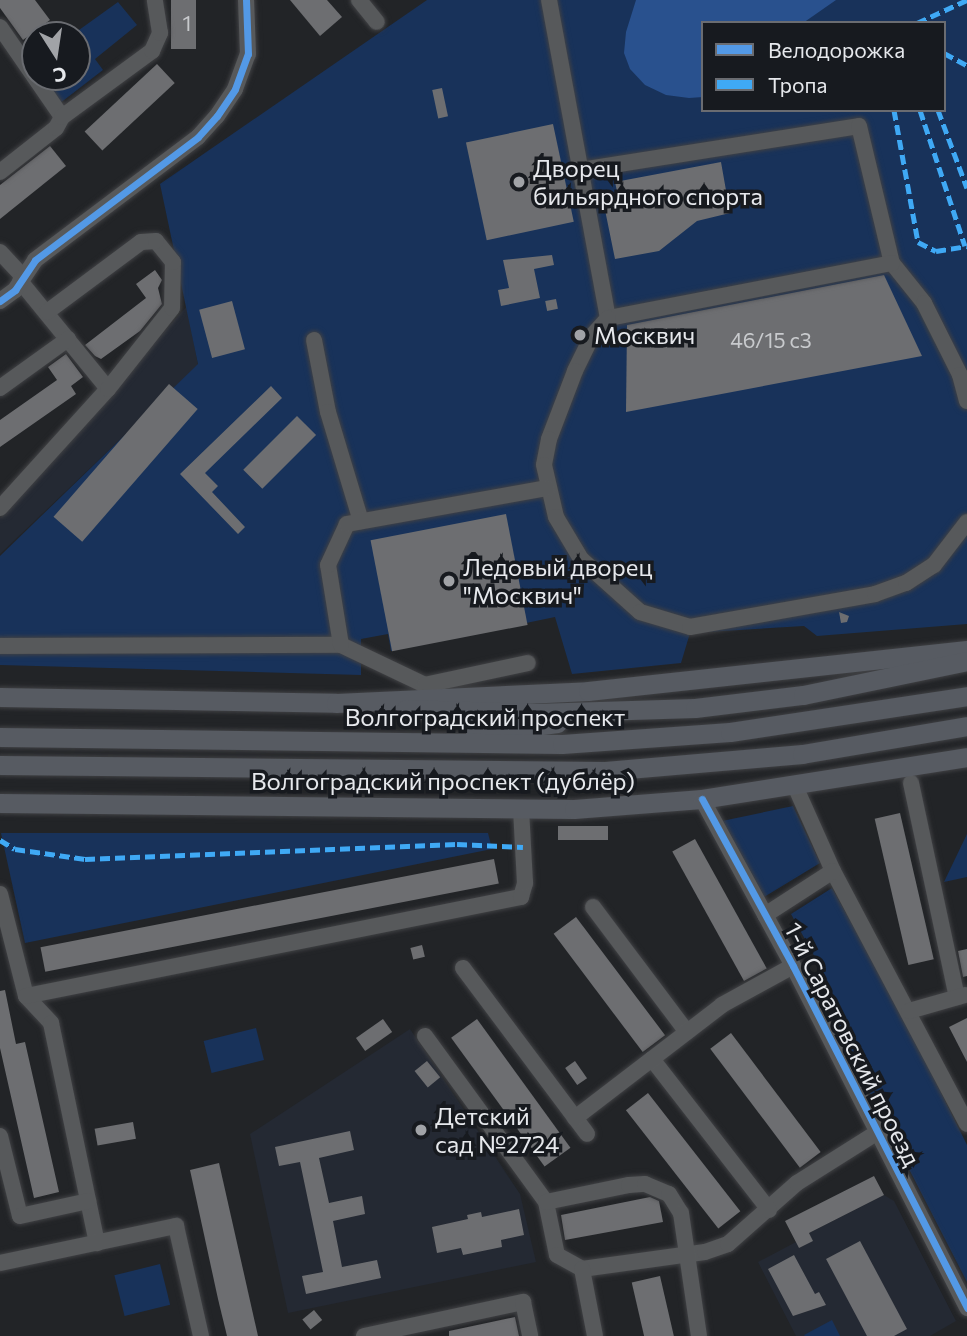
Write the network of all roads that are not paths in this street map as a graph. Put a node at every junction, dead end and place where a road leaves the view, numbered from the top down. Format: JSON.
{"nodes":[{"id":1,"x":155,"y":0,"type":"edge"},
{"id":2,"x":246,"y":0,"type":"edge"},
{"id":3,"x":359,"y":0,"type":"edge"},
{"id":4,"x":549,"y":0,"type":"edge"},
{"id":5,"x":377,"y":22,"type":"dead end"},
{"id":6,"x":0,"y":27,"type":"edge"},
{"id":7,"x":62,"y":117,"type":"junction"},
{"id":8,"x":581,"y":170,"type":"junction"},
{"id":9,"x":0,"y":173,"type":"edge"},
{"id":10,"x":0,"y":252,"type":"edge"},
{"id":11,"x":892,"y":263,"type":"junction"},
{"id":12,"x":20,"y":283,"type":"junction"},
{"id":13,"x":0,"y":301,"type":"edge"},
{"id":14,"x":47,"y":312,"type":"junction"},
{"id":15,"x":608,"y":318,"type":"junction"},
{"id":16,"x":68,"y":339,"type":"junction"},
{"id":17,"x":314,"y":340,"type":"dead end"},
{"id":18,"x":0,"y":388,"type":"edge"},
{"id":19,"x":108,"y":389,"type":"junction"},
{"id":20,"x":967,"y":401,"type":"edge"},
{"id":21,"x":547,"y":488,"type":"junction"},
{"id":22,"x":0,"y":508,"type":"edge"},
{"id":23,"x":361,"y":521,"type":"junction"},
{"id":24,"x":967,"y":522,"type":"edge"},
{"id":25,"x":341,"y":645,"type":"junction"},
{"id":26,"x":0,"y":646,"type":"edge"},
{"id":27,"x":967,"y":650,"type":"edge"},
{"id":28,"x":967,"y":661,"type":"edge"},
{"id":29,"x":528,"y":663,"type":"dead end"},
{"id":30,"x":426,"y":691,"type":"junction"},
{"id":31,"x":967,"y":696,"type":"edge"},
{"id":32,"x":0,"y":697,"type":"edge"},
{"id":33,"x":336,"y":703,"type":"junction"},
{"id":34,"x":637,"y":712,"type":"junction"},
{"id":35,"x":967,"y":726,"type":"edge"},
{"id":36,"x":0,"y":737,"type":"edge"},
{"id":37,"x":408,"y":744,"type":"junction"},
{"id":38,"x":967,"y":757,"type":"edge"},
{"id":39,"x":0,"y":765,"type":"edge"},
{"id":40,"x":911,"y":783,"type":"dead end"},
{"id":41,"x":795,"y":786,"type":"junction"},
{"id":42,"x":702,"y":799,"type":"junction"},
{"id":43,"x":0,"y":803,"type":"edge"},
{"id":44,"x":521,"y":810,"type":"junction"},
{"id":45,"x":834,"y":871,"type":"junction"},
{"id":46,"x":0,"y":894,"type":"edge"},
{"id":47,"x":593,"y":907,"type":"dead end"},
{"id":48,"x":765,"y":915,"type":"junction"},
{"id":49,"x":793,"y":966,"type":"junction"},
{"id":50,"x":463,"y":968,"type":"dead end"},
{"id":51,"x":26,"y":996,"type":"junction"},
{"id":52,"x":962,"y":996,"type":"edge"},
{"id":53,"x":909,"y":1011,"type":"junction"},
{"id":54,"x":687,"y":1032,"type":"junction"},
{"id":55,"x":425,"y":1037,"type":"dead end"},
{"id":56,"x":652,"y":1059,"type":"junction"},
{"id":57,"x":965,"y":1113,"type":"edge"},
{"id":58,"x":575,"y":1118,"type":"junction"},
{"id":59,"x":878,"y":1132,"type":"junction"},
{"id":60,"x":587,"y":1134,"type":"dead end"},
{"id":61,"x":0,"y":1136,"type":"edge"},
{"id":62,"x":88,"y":1201,"type":"junction"},
{"id":63,"x":546,"y":1202,"type":"junction"},
{"id":64,"x":769,"y":1210,"type":"junction"},
{"id":65,"x":97,"y":1243,"type":"junction"},
{"id":66,"x":687,"y":1253,"type":"junction"},
{"id":67,"x":0,"y":1263,"type":"edge"},
{"id":68,"x":582,"y":1269,"type":"junction"},
{"id":69,"x":967,"y":1308,"type":"edge"},
{"id":70,"x":201,"y":1336,"type":"edge"},
{"id":71,"x":364,"y":1336,"type":"edge"},
{"id":72,"x":530,"y":1336,"type":"edge"},
{"id":73,"x":595,"y":1336,"type":"edge"},
{"id":74,"x":699,"y":1336,"type":"edge"}],
"edges":[{"from":1,"to":7,"type":"street"},
{"from":2,"to":12,"type":"street"},
{"from":3,"to":5,"type":"street"},
{"from":4,"to":8,"type":"street"},
{"from":6,"to":7,"type":"street"},
{"from":7,"to":9,"type":"street"},
{"from":8,"to":11,"type":"street"},
{"from":8,"to":15,"type":"street"},
{"from":10,"to":12,"type":"street"},
{"from":11,"to":15,"type":"street"},
{"from":11,"to":20,"type":"street"},
{"from":12,"to":13,"type":"street"},
{"from":12,"to":14,"type":"street"},
{"from":14,"to":16,"type":"street"},
{"from":14,"to":19,"type":"street"},
{"from":15,"to":21,"type":"street"},
{"from":16,"to":18,"type":"street"},
{"from":16,"to":19,"type":"street"},
{"from":17,"to":23,"type":"street"},
{"from":19,"to":22,"type":"street"},
{"from":21,"to":23,"type":"street"},
{"from":21,"to":24,"type":"street"},
{"from":23,"to":25,"type":"street"},
{"from":25,"to":26,"type":"street"},
{"from":25,"to":30,"type":"street"},
{"from":27,"to":30,"type":"main road"},
{"from":28,"to":34,"type":"main road"},
{"from":29,"to":30,"type":"street"},
{"from":30,"to":33,"type":"main road"},
{"from":31,"to":37,"type":"main road","name":"Волгоградский проспект"},
{"from":32,"to":33,"type":"main road"},
{"from":33,"to":34,"type":"main road"},
{"from":34,"to":37,"type":"main road"},
{"from":35,"to":39,"type":"main road"},
{"from":36,"to":37,"type":"main road","name":"Волгоградский проспект"},
{"from":38,"to":41,"type":"main road","name":"Волгоградский проспект (дублёр)"},
{"from":40,"to":52,"type":"street"},
{"from":41,"to":42,"type":"main road","name":"Волгоградский проспект (дублёр)"},
{"from":41,"to":45,"type":"street"},
{"from":42,"to":44,"type":"main road","name":"Волгоградский проспект (дублёр)"},
{"from":42,"to":48,"type":"street","name":"1-й Саратовский проезд"},
{"from":43,"to":44,"type":"main road","name":"Волгоградский проспект (дублёр)"},
{"from":44,"to":51,"type":"street"},
{"from":45,"to":48,"type":"street"},
{"from":45,"to":53,"type":"street"},
{"from":46,"to":51,"type":"street"},
{"from":47,"to":54,"type":"street"},
{"from":48,"to":49,"type":"street","name":"1-й Саратовский проезд"},
{"from":49,"to":54,"type":"street"},
{"from":49,"to":59,"type":"street","name":"1-й Саратовский проезд"},
{"from":50,"to":58,"type":"street"},
{"from":51,"to":62,"type":"street"},
{"from":52,"to":53,"type":"street"},
{"from":53,"to":57,"type":"street"},
{"from":54,"to":56,"type":"street"},
{"from":55,"to":63,"type":"street"},
{"from":56,"to":58,"type":"street"},
{"from":56,"to":64,"type":"street"},
{"from":58,"to":60,"type":"street"},
{"from":59,"to":64,"type":"street"},
{"from":59,"to":69,"type":"street","name":"1-й Саратовский проезд"},
{"from":61,"to":62,"type":"street"},
{"from":62,"to":65,"type":"street"},
{"from":63,"to":66,"type":"street"},
{"from":63,"to":68,"type":"street"},
{"from":64,"to":66,"type":"street"},
{"from":65,"to":67,"type":"street"},
{"from":65,"to":70,"type":"street"},
{"from":66,"to":68,"type":"street"},
{"from":66,"to":74,"type":"street"},
{"from":68,"to":73,"type":"street"},
{"from":71,"to":72,"type":"street"}]}
